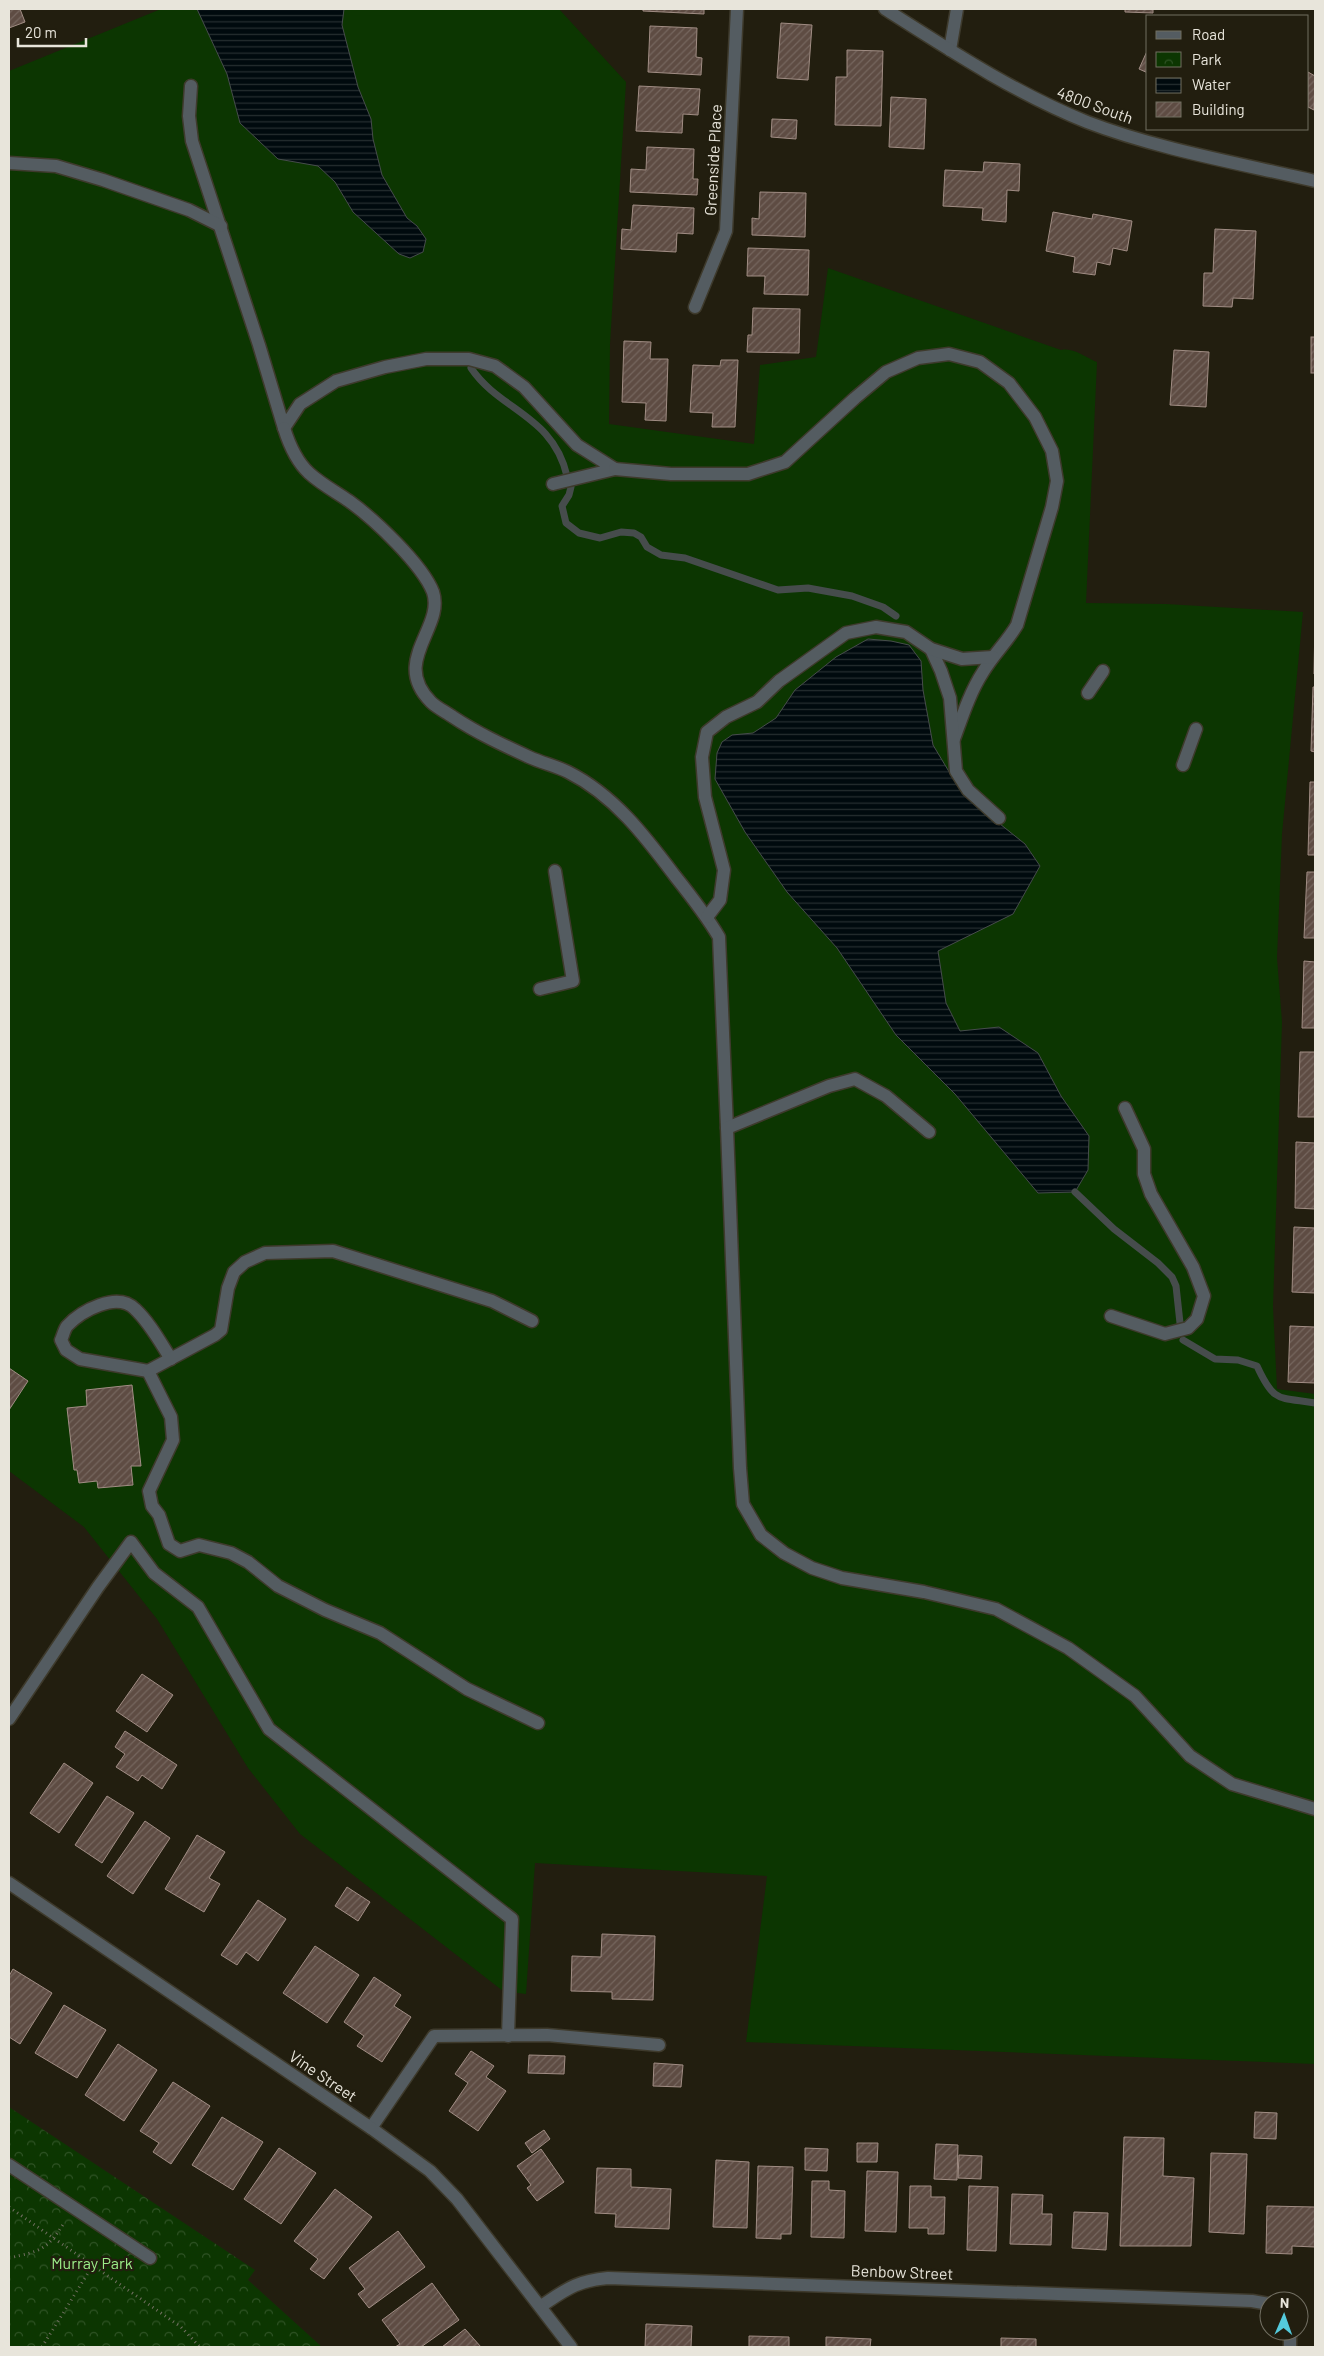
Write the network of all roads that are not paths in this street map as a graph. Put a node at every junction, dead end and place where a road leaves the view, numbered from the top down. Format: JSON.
{"nodes":[{"id":1,"x":737,"y":9,"type":"edge"},
{"id":2,"x":885,"y":9,"type":"edge"},
{"id":3,"x":957,"y":9,"type":"edge"},
{"id":4,"x":950,"y":50,"type":"junction"},
{"id":5,"x":191,"y":86,"type":"dead end"},
{"id":6,"x":9,"y":163,"type":"edge"},
{"id":7,"x":1315,"y":181,"type":"edge"},
{"id":8,"x":221,"y":226,"type":"junction"},
{"id":9,"x":694,"y":307,"type":"dead end"},
{"id":10,"x":284,"y":428,"type":"junction"},
{"id":11,"x":614,"y":468,"type":"junction"},
{"id":12,"x":553,"y":484,"type":"dead end"},
{"id":13,"x":931,"y":649,"type":"junction"},
{"id":14,"x":993,"y":657,"type":"junction"},
{"id":15,"x":1103,"y":671,"type":"dead end"},
{"id":16,"x":1088,"y":693,"type":"dead end"},
{"id":17,"x":1196,"y":729,"type":"dead end"},
{"id":18,"x":954,"y":739,"type":"junction"},
{"id":19,"x":1183,"y":765,"type":"dead end"},
{"id":20,"x":999,"y":818,"type":"dead end"},
{"id":21,"x":555,"y":871,"type":"dead end"},
{"id":22,"x":707,"y":917,"type":"junction"},
{"id":23,"x":540,"y":989,"type":"dead end"},
{"id":24,"x":1125,"y":1108,"type":"dead end"},
{"id":25,"x":727,"y":1128,"type":"junction"},
{"id":26,"x":929,"y":1132,"type":"dead end"},
{"id":27,"x":1111,"y":1316,"type":"dead end"},
{"id":28,"x":532,"y":1321,"type":"dead end"},
{"id":29,"x":171,"y":1359,"type":"junction"},
{"id":30,"x":148,"y":1371,"type":"junction"},
{"id":31,"x":9,"y":1719,"type":"edge"},
{"id":32,"x":538,"y":1723,"type":"dead end"},
{"id":33,"x":1315,"y":1809,"type":"edge"},
{"id":34,"x":9,"y":1883,"type":"edge"},
{"id":35,"x":508,"y":2036,"type":"junction"},
{"id":36,"x":658,"y":2045,"type":"dead end"},
{"id":37,"x":371,"y":2128,"type":"junction"},
{"id":38,"x":9,"y":2164,"type":"edge"},
{"id":39,"x":150,"y":2258,"type":"dead end"},
{"id":40,"x":1259,"y":2302,"type":"edge"},
{"id":41,"x":541,"y":2306,"type":"junction"},
{"id":42,"x":571,"y":2347,"type":"edge"}],
"edges":[{"from":1,"to":9,"type":"street","name":"Greenside Place"},
{"from":2,"to":4,"type":"street","name":"4800 South"},
{"from":3,"to":4,"type":"street"},
{"from":4,"to":7,"type":"street","name":"4800 South"},
{"from":5,"to":8,"type":"street"},
{"from":6,"to":8,"type":"street"},
{"from":8,"to":10,"type":"street"},
{"from":10,"to":11,"type":"street"},
{"from":10,"to":22,"type":"street"},
{"from":11,"to":12,"type":"street"},
{"from":11,"to":14,"type":"street"},
{"from":13,"to":14,"type":"street"},
{"from":13,"to":18,"type":"street"},
{"from":13,"to":22,"type":"street"},
{"from":14,"to":18,"type":"street"},
{"from":15,"to":16,"type":"street"},
{"from":17,"to":19,"type":"street"},
{"from":18,"to":20,"type":"street"},
{"from":21,"to":23,"type":"street"},
{"from":22,"to":25,"type":"street"},
{"from":24,"to":27,"type":"street"},
{"from":25,"to":26,"type":"street"},
{"from":25,"to":33,"type":"street"},
{"from":28,"to":29,"type":"street"},
{"from":29,"to":30,"type":"street"},
{"from":29,"to":30,"type":"street"},
{"from":30,"to":32,"type":"street"},
{"from":31,"to":35,"type":"street"},
{"from":34,"to":37,"type":"street","name":"Vine Street"},
{"from":35,"to":36,"type":"street"},
{"from":35,"to":37,"type":"street"},
{"from":37,"to":41,"type":"street","name":"Vine Street"},
{"from":38,"to":39,"type":"street"},
{"from":40,"to":41,"type":"street","name":"Benbow Street"},
{"from":41,"to":42,"type":"street","name":"Vine Street"}]}
